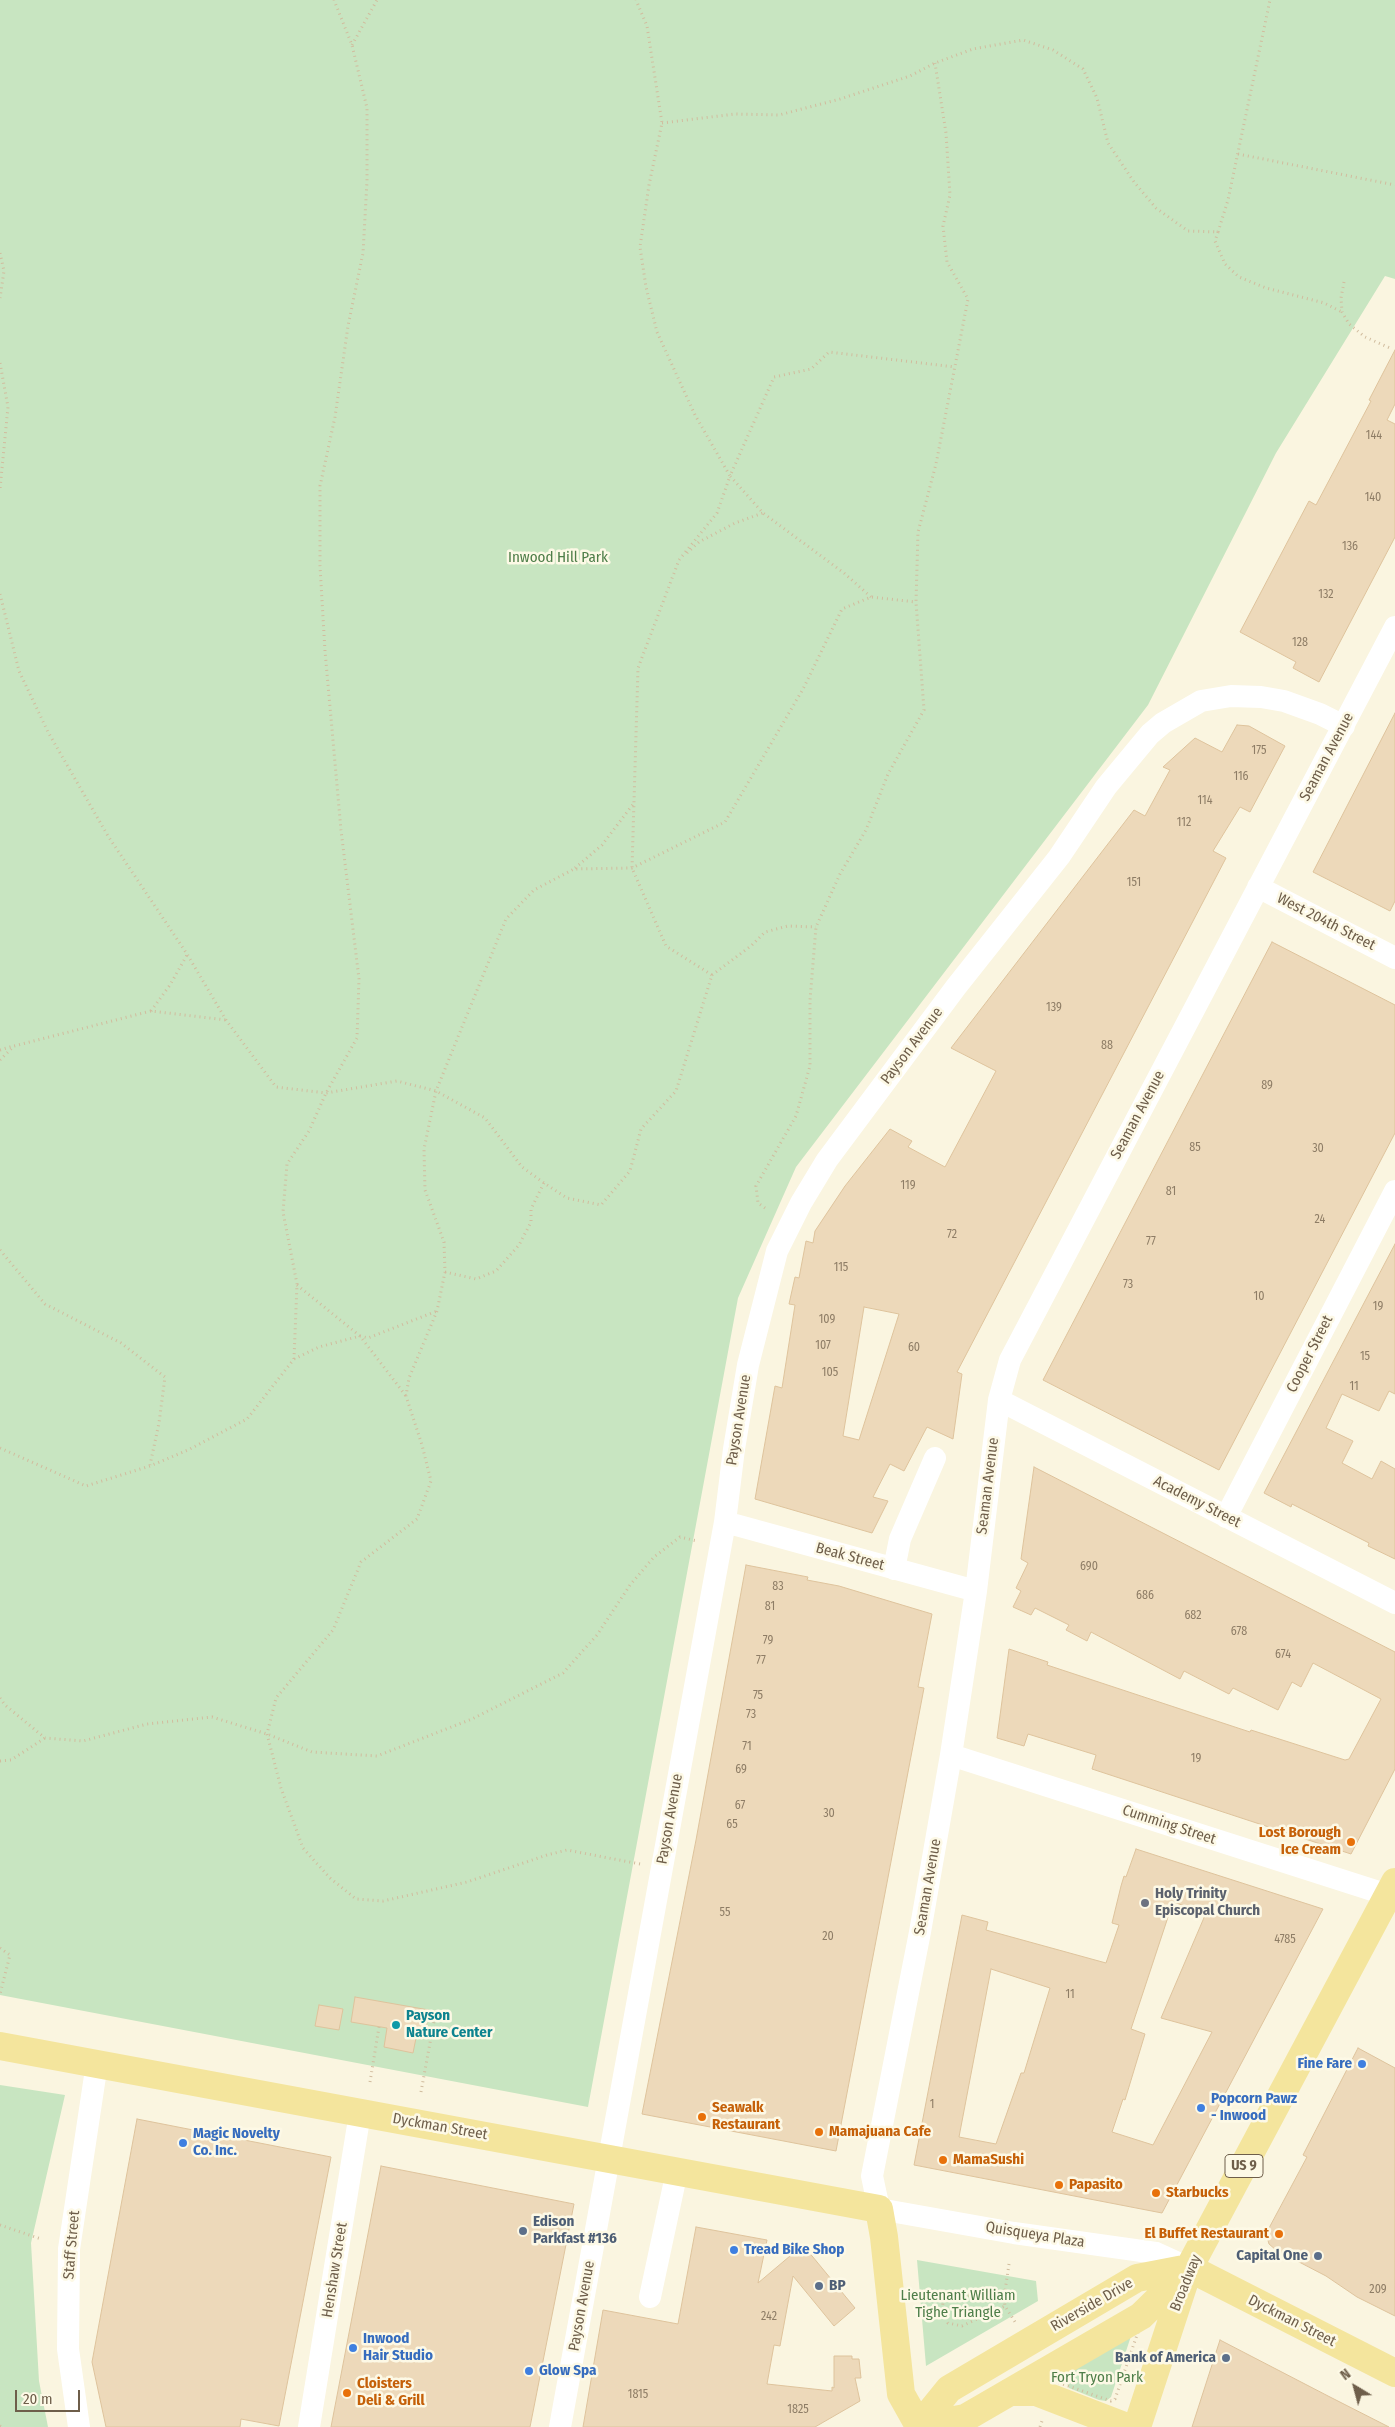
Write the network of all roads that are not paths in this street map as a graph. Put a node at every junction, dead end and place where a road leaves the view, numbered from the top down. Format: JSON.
{"nodes":[{"id":1,"x":1395,"y":627,"type":"edge"},
{"id":2,"x":1344,"y":726,"type":"junction"},
{"id":3,"x":1258,"y":887,"type":"junction"},
{"id":4,"x":1395,"y":958,"type":"edge"},
{"id":5,"x":1395,"y":1191,"type":"edge"},
{"id":6,"x":999,"y":1400,"type":"junction"},
{"id":7,"x":935,"y":1458,"type":"dead end"},
{"id":8,"x":1226,"y":1517,"type":"junction"},
{"id":9,"x":725,"y":1522,"type":"junction"},
{"id":10,"x":894,"y":1569,"type":"junction"},
{"id":11,"x":976,"y":1591,"type":"junction"},
{"id":12,"x":1395,"y":1603,"type":"edge"},
{"id":13,"x":951,"y":1755,"type":"junction"},
{"id":14,"x":1392,"y":1888,"type":"edge"},
{"id":15,"x":0,"y":2046,"type":"edge"},
{"id":16,"x":97,"y":2063,"type":"junction"},
{"id":17,"x":360,"y":2113,"type":"junction"},
{"id":18,"x":608,"y":2158,"type":"junction"},
{"id":19,"x":677,"y":2171,"type":"junction"},
{"id":20,"x":879,"y":2209,"type":"junction"},
{"id":21,"x":1189,"y":2268,"type":"junction"},
{"id":22,"x":650,"y":2297,"type":"dead end"},
{"id":23,"x":1395,"y":2373,"type":"edge"},
{"id":24,"x":1010,"y":2392,"type":"junction"},
{"id":25,"x":78,"y":2427,"type":"edge"},
{"id":26,"x":310,"y":2427,"type":"edge"},
{"id":27,"x":560,"y":2427,"type":"edge"},
{"id":28,"x":919,"y":2427,"type":"edge"},
{"id":29,"x":1127,"y":2427,"type":"edge"},
{"id":30,"x":1137,"y":2427,"type":"edge"}],
"edges":[{"from":1,"to":2,"type":"street","name":"Seaman Avenue"},
{"from":2,"to":3,"type":"street","name":"Seaman Avenue"},
{"from":2,"to":9,"type":"street","name":"Payson Avenue"},
{"from":3,"to":4,"type":"street","name":"West 204th Street"},
{"from":3,"to":6,"type":"street","name":"Seaman Avenue"},
{"from":5,"to":8,"type":"street","name":"Cooper Street"},
{"from":6,"to":8,"type":"street","name":"Academy Street"},
{"from":6,"to":11,"type":"street","name":"Seaman Avenue"},
{"from":7,"to":10,"type":"street"},
{"from":8,"to":12,"type":"street","name":"Academy Street"},
{"from":9,"to":10,"type":"street","name":"Beak Street"},
{"from":9,"to":18,"type":"street","name":"Payson Avenue"},
{"from":10,"to":11,"type":"street","name":"Beak Street"},
{"from":11,"to":13,"type":"street","name":"Seaman Avenue"},
{"from":13,"to":14,"type":"street","name":"Cumming Street"},
{"from":13,"to":20,"type":"street","name":"Seaman Avenue"},
{"from":14,"to":21,"type":"main road","name":"Broadway","number":"US 9"},
{"from":15,"to":16,"type":"main road","name":"Dyckman Street"},
{"from":16,"to":17,"type":"main road","name":"Dyckman Street"},
{"from":16,"to":25,"type":"street","name":"Staff Street"},
{"from":17,"to":18,"type":"main road","name":"Dyckman Street"},
{"from":17,"to":26,"type":"street","name":"Henshaw Street"},
{"from":18,"to":19,"type":"main road","name":"Dyckman Street"},
{"from":18,"to":27,"type":"street","name":"Payson Avenue"},
{"from":19,"to":20,"type":"main road","name":"Dyckman Street"},
{"from":19,"to":22,"type":"street"},
{"from":20,"to":21,"type":"street","name":"Quisqueya Plaza"},
{"from":20,"to":28,"type":"main road","name":"Seaman Avenue"},
{"from":21,"to":23,"type":"main road","name":"Dyckman Street"},
{"from":21,"to":24,"type":"main road","name":"Riverside Drive"},
{"from":21,"to":28,"type":"main road","name":"Riverside Drive"},
{"from":21,"to":30,"type":"main road","name":"Broadway","number":"US 9"},
{"from":24,"to":28,"type":"main road","name":"Riverside Drive"},
{"from":24,"to":29,"type":"main road"}]}
